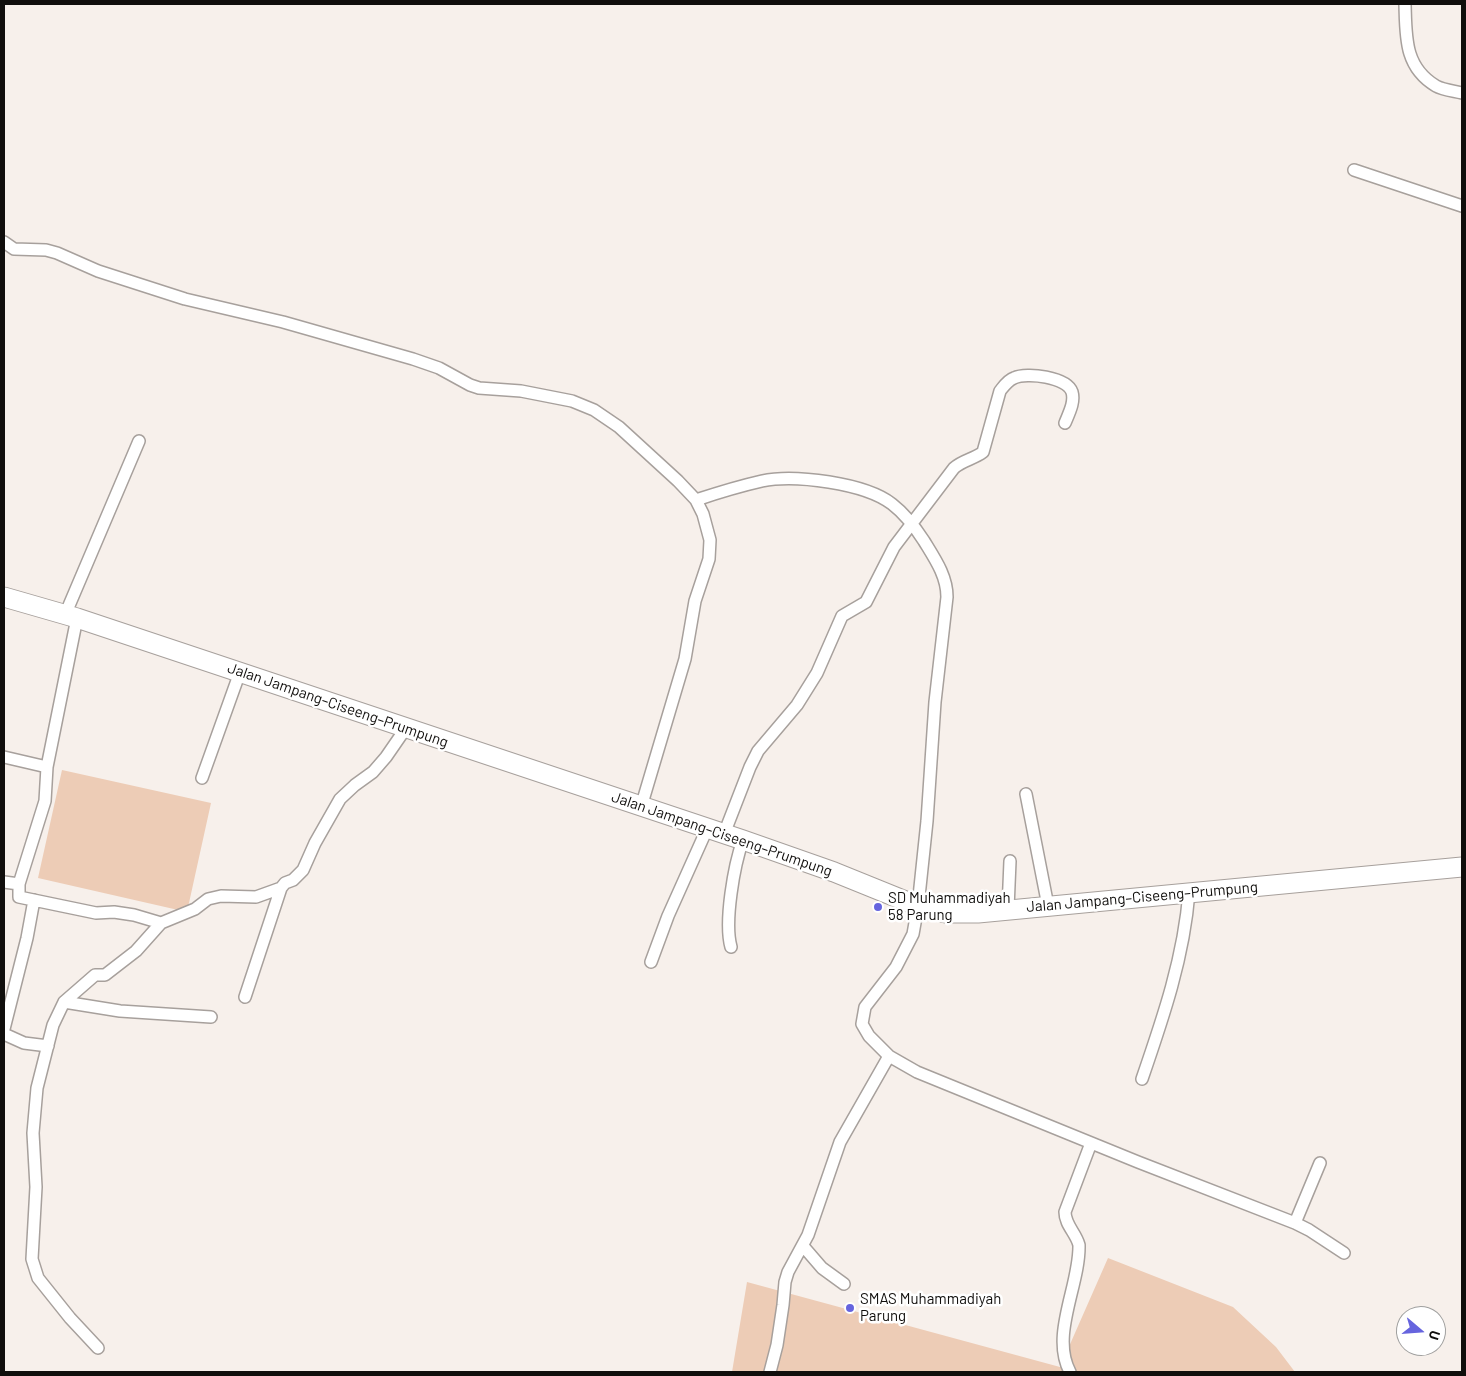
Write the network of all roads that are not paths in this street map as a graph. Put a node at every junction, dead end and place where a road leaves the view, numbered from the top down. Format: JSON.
{"nodes":[{"id":1,"x":1405,"y":4,"type":"edge"},
{"id":2,"x":1462,"y":93,"type":"edge"},
{"id":3,"x":1354,"y":170,"type":"dead end"},
{"id":4,"x":1462,"y":206,"type":"edge"},
{"id":5,"x":4,"y":242,"type":"edge"},
{"id":6,"x":1065,"y":423,"type":"dead end"},
{"id":7,"x":139,"y":442,"type":"dead end"},
{"id":8,"x":696,"y":500,"type":"junction"},
{"id":9,"x":913,"y":524,"type":"junction"},
{"id":10,"x":4,"y":597,"type":"edge"},
{"id":11,"x":71,"y":617,"type":"junction"},
{"id":12,"x":240,"y":672,"type":"junction"},
{"id":13,"x":406,"y":728,"type":"junction"},
{"id":14,"x":4,"y":757,"type":"edge"},
{"id":15,"x":47,"y":768,"type":"junction"},
{"id":16,"x":202,"y":778,"type":"dead end"},
{"id":17,"x":1026,"y":794,"type":"dead end"},
{"id":18,"x":641,"y":807,"type":"junction"},
{"id":19,"x":715,"y":831,"type":"junction"},
{"id":20,"x":743,"y":840,"type":"junction"},
{"id":21,"x":1010,"y":861,"type":"dead end"},
{"id":22,"x":1462,"y":867,"type":"edge"},
{"id":23,"x":4,"y":882,"type":"edge"},
{"id":24,"x":19,"y":884,"type":"junction"},
{"id":25,"x":281,"y":888,"type":"junction"},
{"id":26,"x":1189,"y":892,"type":"junction"},
{"id":27,"x":34,"y":900,"type":"junction"},
{"id":28,"x":918,"y":906,"type":"junction"},
{"id":29,"x":1048,"y":906,"type":"junction"},
{"id":30,"x":1008,"y":909,"type":"junction"},
{"id":31,"x":161,"y":923,"type":"junction"},
{"id":32,"x":731,"y":947,"type":"dead end"},
{"id":33,"x":651,"y":962,"type":"dead end"},
{"id":34,"x":245,"y":997,"type":"dead end"},
{"id":35,"x":64,"y":1002,"type":"junction"},
{"id":36,"x":211,"y":1017,"type":"dead end"},
{"id":37,"x":4,"y":1029,"type":"edge"},
{"id":38,"x":4,"y":1034,"type":"edge"},
{"id":39,"x":48,"y":1046,"type":"junction"},
{"id":40,"x":889,"y":1056,"type":"junction"},
{"id":41,"x":1142,"y":1079,"type":"dead end"},
{"id":42,"x":1091,"y":1143,"type":"junction"},
{"id":43,"x":1320,"y":1163,"type":"dead end"},
{"id":44,"x":1295,"y":1223,"type":"junction"},
{"id":45,"x":804,"y":1246,"type":"junction"},
{"id":46,"x":1344,"y":1253,"type":"dead end"},
{"id":47,"x":844,"y":1284,"type":"dead end"},
{"id":48,"x":98,"y":1348,"type":"dead end"},
{"id":49,"x":770,"y":1372,"type":"edge"},
{"id":50,"x":1070,"y":1372,"type":"edge"}],
"edges":[{"from":1,"to":2,"type":"street"},
{"from":3,"to":4,"type":"street"},
{"from":5,"to":8,"type":"street"},
{"from":6,"to":9,"type":"street"},
{"from":7,"to":11,"type":"street"},
{"from":8,"to":9,"type":"street"},
{"from":8,"to":18,"type":"street"},
{"from":9,"to":19,"type":"street"},
{"from":9,"to":28,"type":"street"},
{"from":10,"to":11,"type":"main road","name":"Jalan Jampang–Ciseeng–Prumpung"},
{"from":11,"to":12,"type":"main road","name":"Jalan Jampang–Ciseeng–Prumpung"},
{"from":11,"to":15,"type":"street"},
{"from":12,"to":13,"type":"main road","name":"Jalan Jampang–Ciseeng–Prumpung"},
{"from":12,"to":16,"type":"street"},
{"from":13,"to":18,"type":"main road","name":"Jalan Jampang–Ciseeng–Prumpung"},
{"from":13,"to":25,"type":"street"},
{"from":14,"to":15,"type":"street"},
{"from":15,"to":24,"type":"street"},
{"from":17,"to":29,"type":"street"},
{"from":18,"to":19,"type":"main road","name":"Jalan Jampang–Ciseeng–Prumpung"},
{"from":19,"to":20,"type":"main road","name":"Jalan Jampang–Ciseeng–Prumpung"},
{"from":19,"to":33,"type":"street"},
{"from":20,"to":28,"type":"main road","name":"Jalan Jampang–Ciseeng–Prumpung"},
{"from":20,"to":32,"type":"street"},
{"from":21,"to":30,"type":"street"},
{"from":22,"to":26,"type":"main road","name":"Jalan Jampang–Ciseeng–Prumpung"},
{"from":23,"to":24,"type":"street"},
{"from":24,"to":27,"type":"street"},
{"from":25,"to":31,"type":"street"},
{"from":25,"to":34,"type":"street"},
{"from":26,"to":29,"type":"main road","name":"Jalan Jampang–Ciseeng–Prumpung"},
{"from":26,"to":41,"type":"street"},
{"from":27,"to":31,"type":"street"},
{"from":27,"to":37,"type":"street"},
{"from":28,"to":30,"type":"main road","name":"Jalan Jampang–Ciseeng–Prumpung"},
{"from":28,"to":40,"type":"street"},
{"from":29,"to":30,"type":"main road","name":"Jalan Jampang–Ciseeng–Prumpung"},
{"from":31,"to":35,"type":"street"},
{"from":35,"to":36,"type":"street"},
{"from":35,"to":39,"type":"street"},
{"from":38,"to":39,"type":"street"},
{"from":39,"to":48,"type":"street"},
{"from":40,"to":42,"type":"street"},
{"from":40,"to":45,"type":"street"},
{"from":42,"to":44,"type":"street"},
{"from":42,"to":50,"type":"street"},
{"from":43,"to":44,"type":"street"},
{"from":44,"to":46,"type":"street"},
{"from":45,"to":47,"type":"street"},
{"from":45,"to":49,"type":"street"}]}
